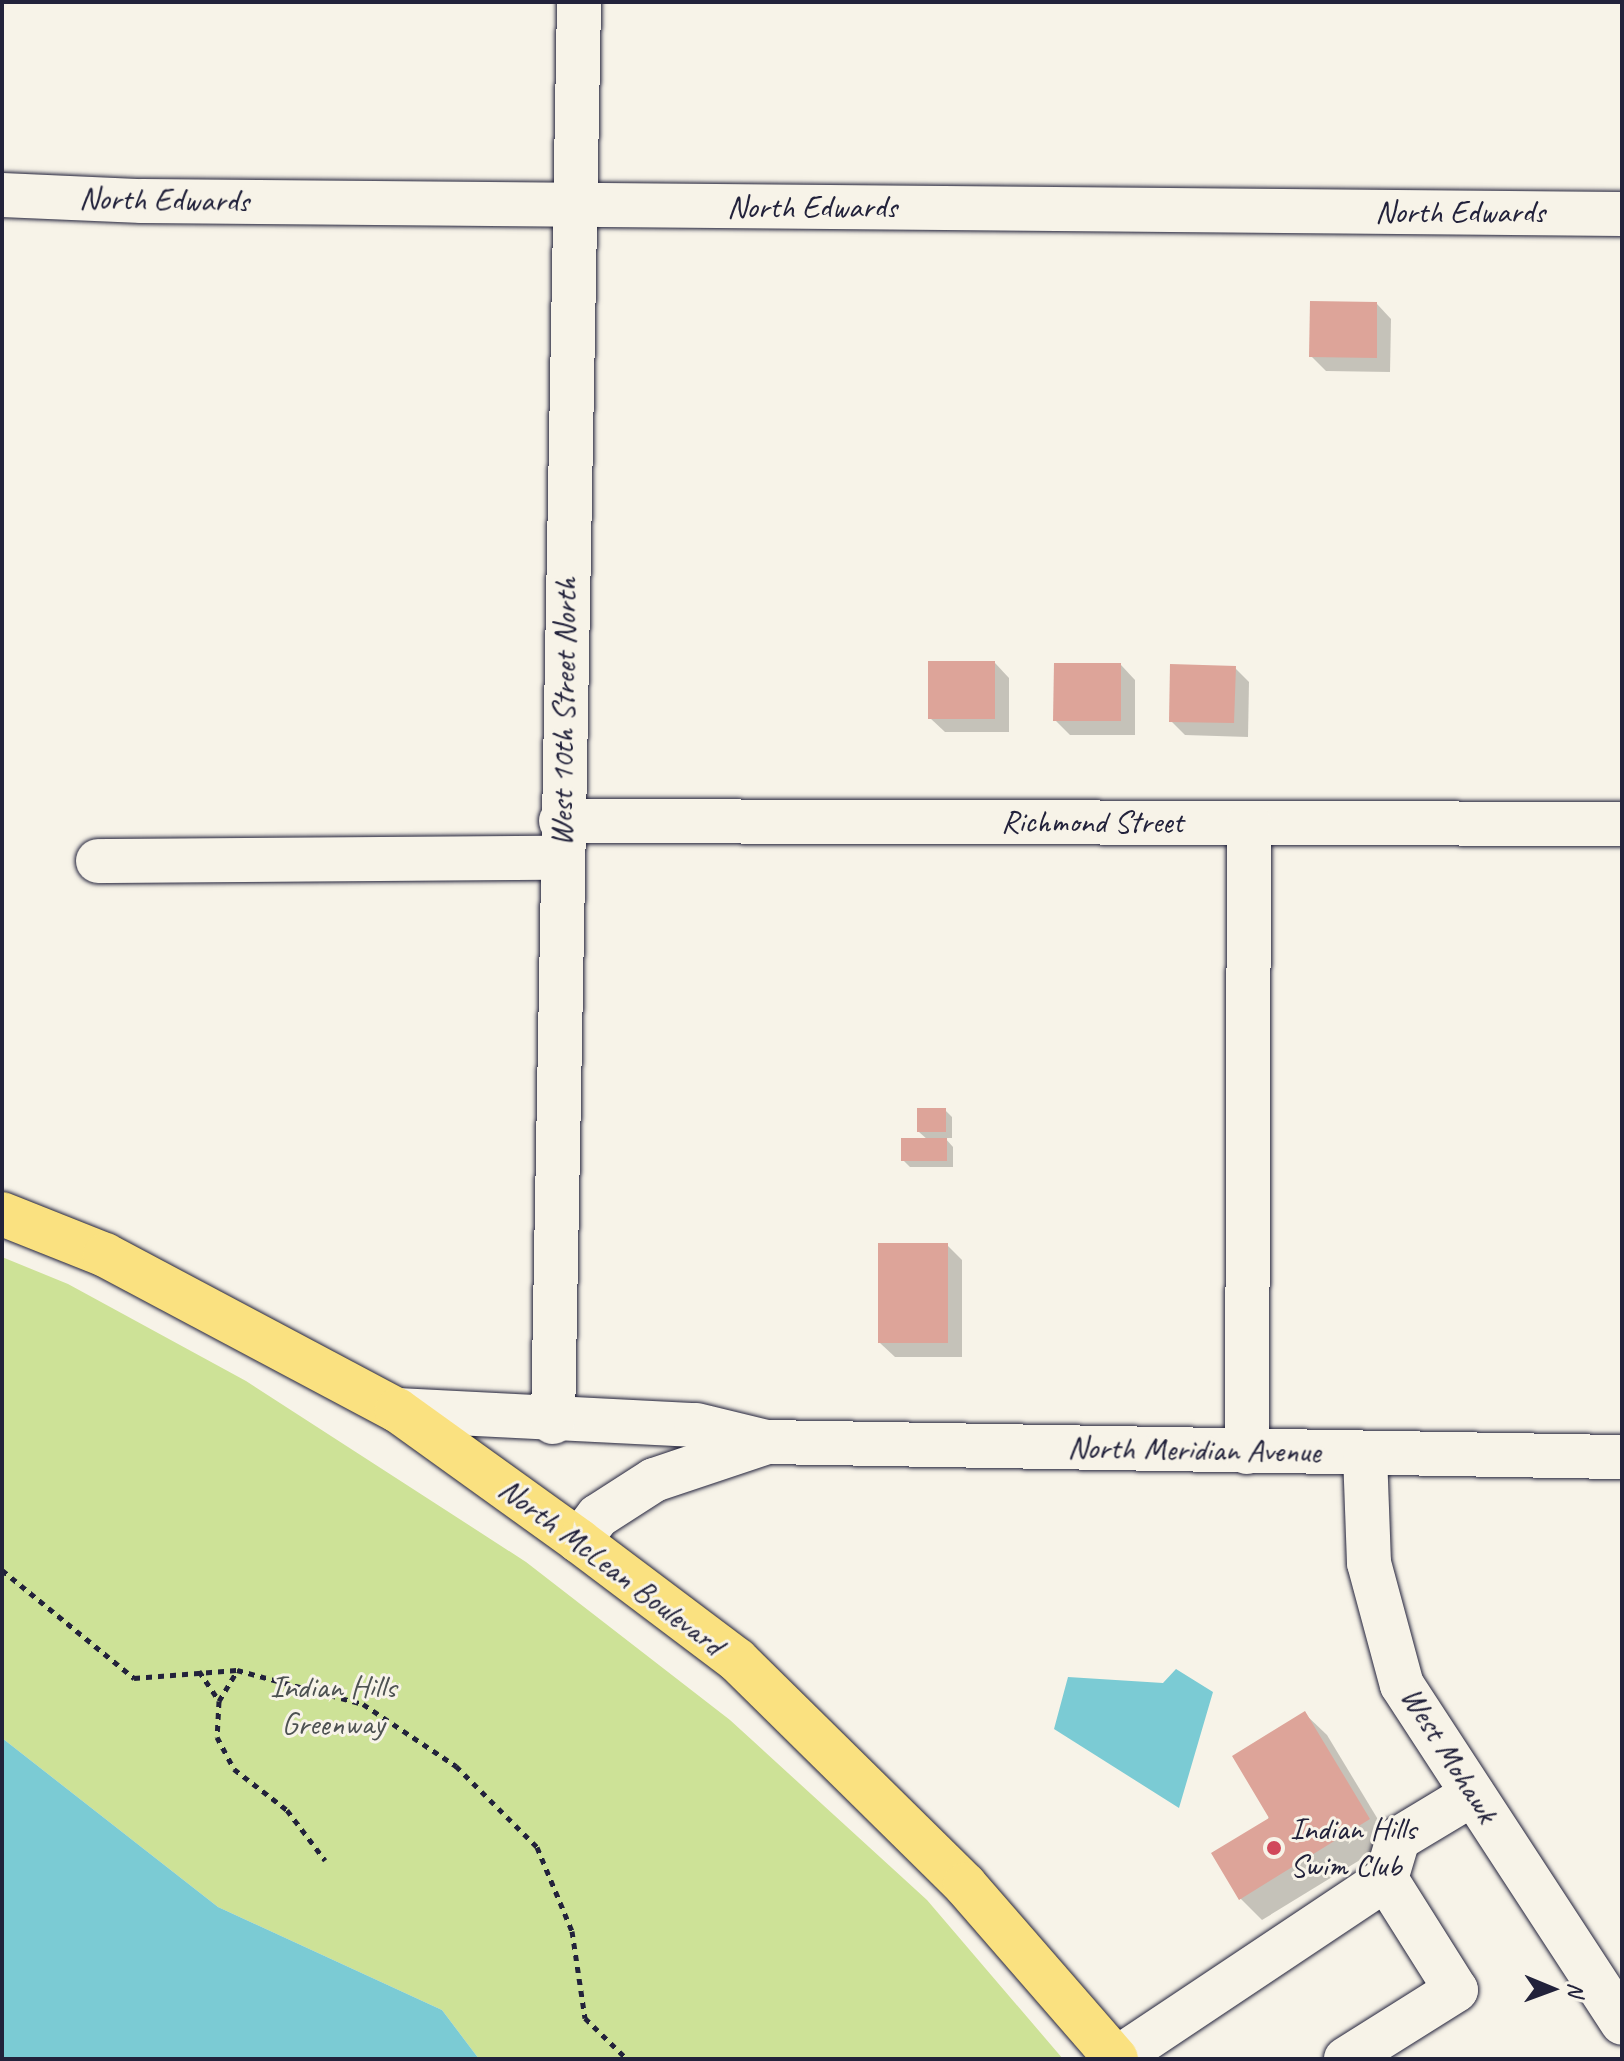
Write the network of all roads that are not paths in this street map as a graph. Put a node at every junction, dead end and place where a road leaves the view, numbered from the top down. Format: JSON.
{"nodes":[{"id":1,"x":579,"y":2,"type":"edge"},
{"id":2,"x":2,"y":195,"type":"edge"},
{"id":3,"x":574,"y":205,"type":"junction"},
{"id":4,"x":1622,"y":214,"type":"edge"},
{"id":5,"x":1249,"y":823,"type":"junction"},
{"id":6,"x":1622,"y":824,"type":"edge"},
{"id":7,"x":561,"y":840,"type":"junction"},
{"id":8,"x":98,"y":861,"type":"dead end"},
{"id":9,"x":2,"y":1214,"type":"edge"},
{"id":10,"x":397,"y":1410,"type":"junction"},
{"id":11,"x":553,"y":1422,"type":"junction"},
{"id":12,"x":767,"y":1442,"type":"junction"},
{"id":13,"x":1247,"y":1452,"type":"junction"},
{"id":14,"x":1365,"y":1454,"type":"junction"},
{"id":15,"x":1622,"y":1457,"type":"edge"},
{"id":16,"x":579,"y":1541,"type":"junction"},
{"id":17,"x":1473,"y":1794,"type":"junction"},
{"id":18,"x":1386,"y":1879,"type":"junction"},
{"id":19,"x":1622,"y":2023,"type":"edge"},
{"id":20,"x":1116,"y":2059,"type":"edge"},
{"id":21,"x":1346,"y":2059,"type":"edge"}],
"edges":[{"from":1,"to":3,"type":"street","name":"West 10th Street North"},
{"from":2,"to":3,"type":"street","name":"North Edwards"},
{"from":3,"to":4,"type":"street","name":"North Edwards"},
{"from":3,"to":7,"type":"street","name":"West 10th Street North"},
{"from":5,"to":6,"type":"street","name":"Richmond Street"},
{"from":5,"to":7,"type":"street","name":"Richmond Street"},
{"from":5,"to":13,"type":"street"},
{"from":7,"to":8,"type":"street","name":"Richmond Street"},
{"from":7,"to":11,"type":"street","name":"West 10th Street North"},
{"from":9,"to":10,"type":"main road","name":"North McLean Boulevard"},
{"from":10,"to":11,"type":"street","name":"North Meridian Avenue"},
{"from":10,"to":16,"type":"main road","name":"North McLean Boulevard"},
{"from":11,"to":12,"type":"street","name":"North Meridian Avenue"},
{"from":12,"to":13,"type":"street","name":"North Meridian Avenue"},
{"from":12,"to":16,"type":"street","name":"North Meridian Avenue"},
{"from":13,"to":14,"type":"street","name":"North Meridian Avenue"},
{"from":14,"to":15,"type":"street","name":"North Meridian Avenue"},
{"from":14,"to":17,"type":"street","name":"West Mohawk"},
{"from":16,"to":20,"type":"main road","name":"North McLean Boulevard"},
{"from":17,"to":18,"type":"street"},
{"from":17,"to":19,"type":"street","name":"West Mohawk"},
{"from":18,"to":20,"type":"street"},
{"from":18,"to":21,"type":"street"}]}
